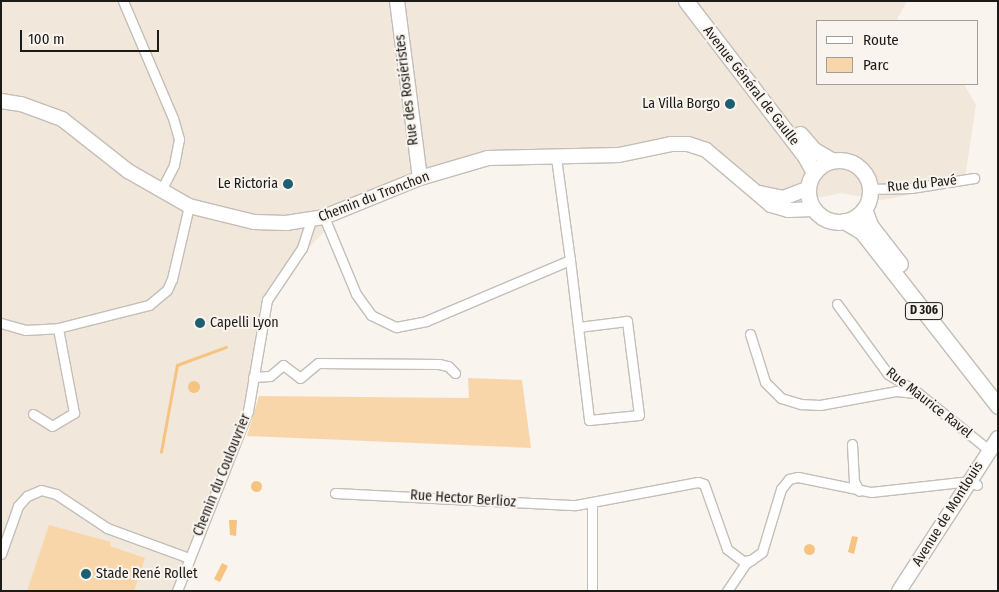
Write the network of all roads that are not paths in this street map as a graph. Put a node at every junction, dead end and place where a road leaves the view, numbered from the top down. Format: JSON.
{"nodes":[{"id":1,"x":123,"y":1,"type":"edge"},
{"id":2,"x":397,"y":1,"type":"edge"},
{"id":3,"x":686,"y":1,"type":"edge"},
{"id":4,"x":698,"y":1,"type":"edge"},
{"id":5,"x":1,"y":101,"type":"edge"},
{"id":6,"x":556,"y":158,"type":"junction"},
{"id":7,"x":831,"y":160,"type":"junction"},
{"id":8,"x":814,"y":172,"type":"junction"},
{"id":9,"x":420,"y":178,"type":"junction"},
{"id":10,"x":974,"y":178,"type":"dead end"},
{"id":11,"x":870,"y":189,"type":"junction"},
{"id":12,"x":807,"y":190,"type":"junction"},
{"id":13,"x":160,"y":192,"type":"junction"},
{"id":14,"x":760,"y":193,"type":"junction"},
{"id":15,"x":189,"y":206,"type":"junction"},
{"id":16,"x":813,"y":209,"type":"junction"},
{"id":17,"x":864,"y":209,"type":"junction"},
{"id":18,"x":317,"y":219,"type":"junction"},
{"id":19,"x":844,"y":221,"type":"junction"},
{"id":20,"x":570,"y":260,"type":"junction"},
{"id":21,"x":837,"y":304,"type":"dead end"},
{"id":22,"x":1,"y":323,"type":"edge"},
{"id":23,"x":578,"y":326,"type":"junction"},
{"id":24,"x":58,"y":328,"type":"junction"},
{"id":25,"x":750,"y":334,"type":"dead end"},
{"id":26,"x":455,"y":373,"type":"dead end"},
{"id":27,"x":253,"y":377,"type":"junction"},
{"id":28,"x":998,"y":392,"type":"edge"},
{"id":29,"x":918,"y":393,"type":"junction"},
{"id":30,"x":998,"y":406,"type":"edge"},
{"id":31,"x":33,"y":414,"type":"dead end"},
{"id":32,"x":998,"y":438,"type":"edge"},
{"id":33,"x":852,"y":444,"type":"dead end"},
{"id":34,"x":989,"y":450,"type":"junction"},
{"id":35,"x":974,"y":483,"type":"junction"},
{"id":36,"x":859,"y":492,"type":"junction"},
{"id":37,"x":335,"y":493,"type":"dead end"},
{"id":38,"x":592,"y":505,"type":"junction"},
{"id":39,"x":1,"y":554,"type":"edge"},
{"id":40,"x":189,"y":558,"type":"junction"},
{"id":41,"x":751,"y":560,"type":"junction"},
{"id":42,"x":177,"y":591,"type":"edge"},
{"id":43,"x":592,"y":591,"type":"edge"},
{"id":44,"x":727,"y":591,"type":"edge"},
{"id":45,"x":899,"y":591,"type":"edge"}],
"edges":[{"from":1,"to":13,"type":"street"},
{"from":2,"to":9,"type":"street","name":"Rue des Rosiéristes"},
{"from":3,"to":8,"type":"main road","name":"Avenue Général de Gaulle"},
{"from":4,"to":7,"type":"main road","name":"Avenue Général de Gaulle"},
{"from":5,"to":13,"type":"street","name":"Chemin du Tronchon"},
{"from":6,"to":9,"type":"street","name":"Chemin du Tronchon"},
{"from":6,"to":14,"type":"street","name":"Chemin du Tronchon"},
{"from":6,"to":20,"type":"street"},
{"from":7,"to":8,"type":"main road"},
{"from":7,"to":11,"type":"main road"},
{"from":8,"to":12,"type":"main road"},
{"from":9,"to":18,"type":"street","name":"Chemin du Tronchon"},
{"from":10,"to":11,"type":"street","name":"Rue du Pavé"},
{"from":11,"to":17,"type":"main road"},
{"from":12,"to":14,"type":"street","name":"Chemin du Tronchon"},
{"from":12,"to":16,"type":"main road"},
{"from":13,"to":15,"type":"street","name":"Chemin du Tronchon"},
{"from":14,"to":16,"type":"street","name":"Chemin du Tronchon"},
{"from":15,"to":18,"type":"street","name":"Chemin du Tronchon"},
{"from":15,"to":24,"type":"street"},
{"from":16,"to":19,"type":"main road"},
{"from":17,"to":19,"type":"main road"},
{"from":17,"to":28,"type":"main road","number":"D 306"},
{"from":18,"to":20,"type":"street"},
{"from":18,"to":27,"type":"street","name":"Chemin du Coulouvrier"},
{"from":19,"to":30,"type":"main road","number":"D 306"},
{"from":20,"to":23,"type":"street"},
{"from":21,"to":29,"type":"street","name":"Rue Maurice Ravel"},
{"from":22,"to":24,"type":"street"},
{"from":23,"to":23,"type":"street"},
{"from":24,"to":31,"type":"street"},
{"from":25,"to":29,"type":"street"},
{"from":26,"to":27,"type":"street"},
{"from":27,"to":40,"type":"street","name":"Chemin du Coulouvrier"},
{"from":29,"to":34,"type":"street","name":"Rue Maurice Ravel"},
{"from":32,"to":34,"type":"street","name":"Avenue de Montlouis"},
{"from":33,"to":36,"type":"street"},
{"from":34,"to":35,"type":"street","name":"Avenue de Montlouis"},
{"from":35,"to":36,"type":"street"},
{"from":35,"to":45,"type":"street","name":"Avenue de Montlouis"},
{"from":36,"to":41,"type":"street"},
{"from":37,"to":38,"type":"street","name":"Rue Hector Berlioz"},
{"from":38,"to":41,"type":"street","name":"Rue Hector Berlioz"},
{"from":38,"to":43,"type":"street"},
{"from":39,"to":40,"type":"street"},
{"from":40,"to":42,"type":"street","name":"Chemin du Coulouvrier"},
{"from":41,"to":44,"type":"street"}]}
